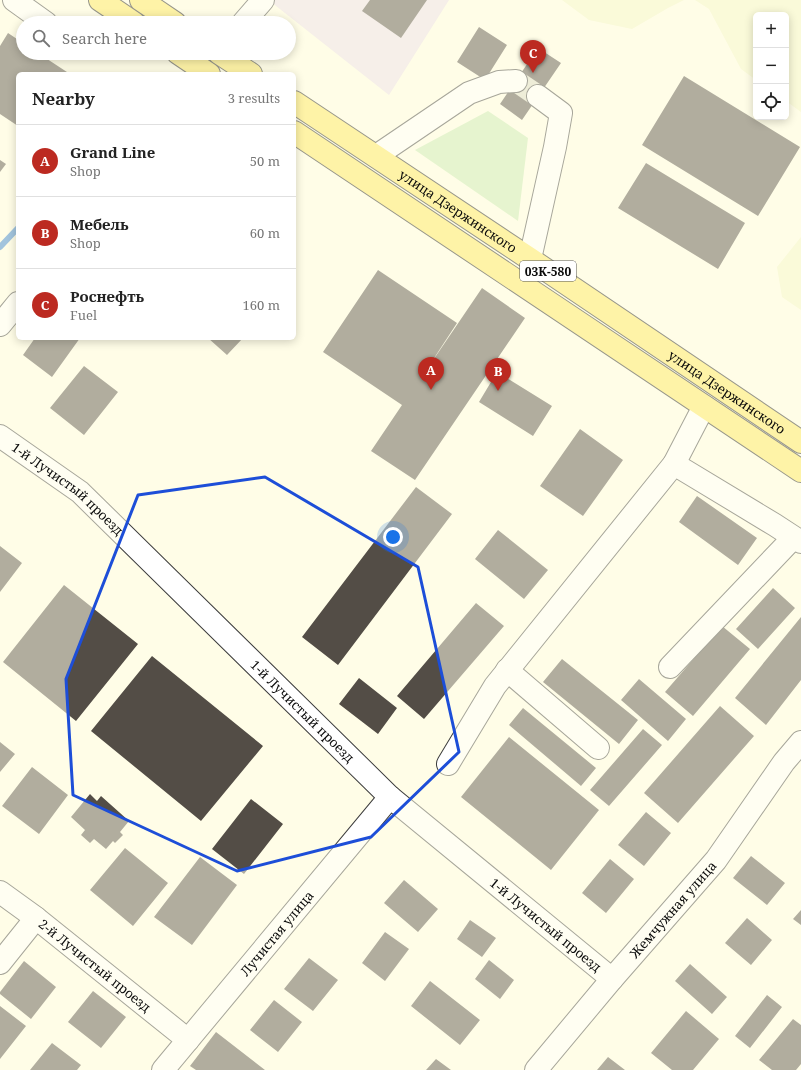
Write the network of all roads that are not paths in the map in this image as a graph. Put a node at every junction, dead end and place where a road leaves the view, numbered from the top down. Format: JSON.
{"nodes":[{"id":1,"x":14,"y":0,"type":"edge"},
{"id":2,"x":100,"y":0,"type":"edge"},
{"id":3,"x":141,"y":0,"type":"edge"},
{"id":4,"x":263,"y":0,"type":"edge"},
{"id":5,"x":36,"y":16,"type":"edge"},
{"id":6,"x":124,"y":16,"type":"edge"},
{"id":7,"x":165,"y":16,"type":"edge"},
{"id":8,"x":250,"y":16,"type":"edge"},
{"id":9,"x":187,"y":60,"type":"edge"},
{"id":10,"x":214,"y":60,"type":"edge"},
{"id":11,"x":230,"y":60,"type":"edge"},
{"id":12,"x":204,"y":72,"type":"edge"},
{"id":13,"x":206,"y":72,"type":"edge"},
{"id":14,"x":248,"y":72,"type":"edge"},
{"id":15,"x":516,"y":81,"type":"tunnel mouth"},
{"id":16,"x":538,"y":96,"type":"tunnel mouth"},
{"id":17,"x":296,"y":103,"type":"edge"},
{"id":18,"x":296,"y":133,"type":"edge"},
{"id":19,"x":376,"y":156,"type":"junction"},
{"id":20,"x":530,"y":258,"type":"junction"},
{"id":21,"x":16,"y":305,"type":"edge"},
{"id":22,"x":0,"y":325,"type":"edge"},
{"id":23,"x":705,"y":407,"type":"junction"},
{"id":24,"x":0,"y":436,"type":"edge"},
{"id":25,"x":801,"y":442,"type":"edge"},
{"id":26,"x":674,"y":464,"type":"junction"},
{"id":27,"x":801,"y":471,"type":"edge"},
{"id":28,"x":797,"y":540,"type":"edge"},
{"id":29,"x":670,"y":667,"type":"dead end"},
{"id":30,"x":507,"y":670,"type":"junction"},
{"id":31,"x":801,"y":742,"type":"edge"},
{"id":32,"x":598,"y":748,"type":"dead end"},
{"id":33,"x":448,"y":764,"type":"dead end"},
{"id":34,"x":390,"y":797,"type":"junction"},
{"id":35,"x":0,"y":892,"type":"edge"},
{"id":36,"x":36,"y":918,"type":"junction"},
{"id":37,"x":0,"y":963,"type":"edge"},
{"id":38,"x":612,"y":979,"type":"junction"},
{"id":39,"x":188,"y":1040,"type":"junction"},
{"id":40,"x":163,"y":1070,"type":"edge"},
{"id":41,"x":536,"y":1070,"type":"edge"}],
"edges":[{"from":1,"to":5,"type":"street"},
{"from":2,"to":6,"type":"main road"},
{"from":3,"to":7,"type":"main road"},
{"from":4,"to":8,"type":"street"},
{"from":9,"to":12,"type":"main road"},
{"from":10,"to":13,"type":"main road"},
{"from":11,"to":14,"type":"main road"},
{"from":15,"to":19,"type":"street"},
{"from":16,"to":20,"type":"street"},
{"from":17,"to":19,"type":"main road","name":"улица Дзержинского","number":"03К-580"},
{"from":18,"to":23,"type":"main road","name":"улица Дзержинского","number":"03К-580"},
{"from":19,"to":20,"type":"main road","name":"улица Дзержинского","number":"03К-580"},
{"from":20,"to":25,"type":"main road","name":"улица Дзержинского","number":"03К-580"},
{"from":21,"to":22,"type":"street"},
{"from":23,"to":26,"type":"street"},
{"from":23,"to":27,"type":"main road","name":"улица Дзержинского","number":"03К-580"},
{"from":24,"to":34,"type":"street","name":"1-й Лучистый проезд"},
{"from":26,"to":28,"type":"street"},
{"from":26,"to":30,"type":"street"},
{"from":28,"to":29,"type":"street"},
{"from":30,"to":32,"type":"street"},
{"from":30,"to":33,"type":"street"},
{"from":31,"to":38,"type":"street","name":"Жемчужная улица"},
{"from":34,"to":38,"type":"street","name":"1-й Лучистый проезд"},
{"from":34,"to":39,"type":"street","name":"Лучистая улица"},
{"from":35,"to":36,"type":"street","name":"2-й Лучистый проезд"},
{"from":36,"to":37,"type":"street"},
{"from":36,"to":39,"type":"street","name":"2-й Лучистый проезд"},
{"from":38,"to":41,"type":"street","name":"Жемчужная улица"},
{"from":39,"to":40,"type":"street","name":"Лучистая улица"}]}
